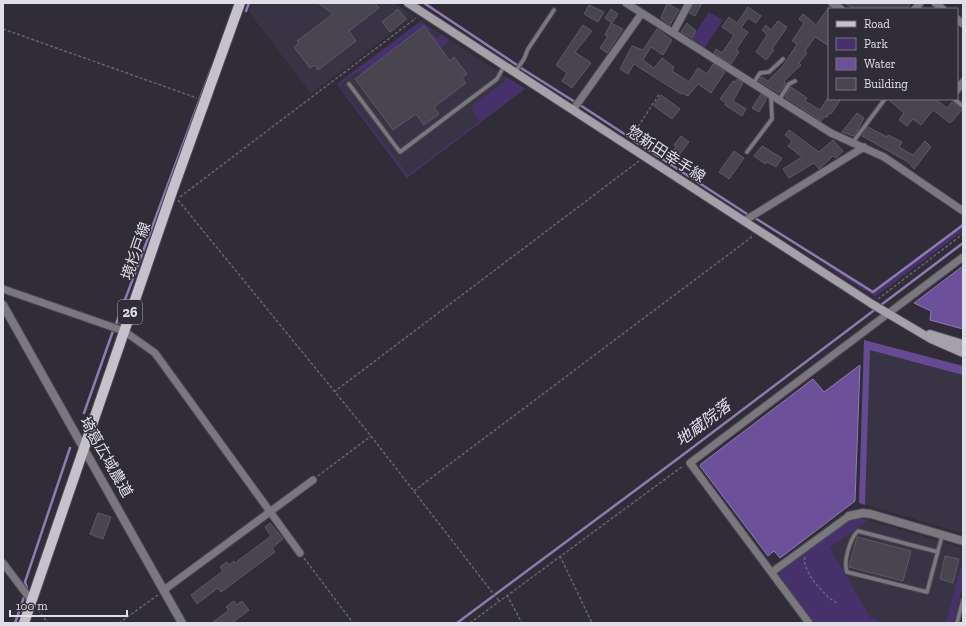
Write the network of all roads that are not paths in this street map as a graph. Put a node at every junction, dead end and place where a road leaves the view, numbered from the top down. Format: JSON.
{"nodes":[{"id":1,"x":240,"y":3,"type":"edge"},
{"id":2,"x":408,"y":3,"type":"edge"},
{"id":3,"x":626,"y":3,"type":"edge"},
{"id":4,"x":689,"y":3,"type":"edge"},
{"id":5,"x":554,"y":10,"type":"dead end"},
{"id":6,"x":642,"y":13,"type":"junction"},
{"id":7,"x":672,"y":33,"type":"junction"},
{"id":8,"x":783,"y":59,"type":"dead end"},
{"id":9,"x":504,"y":66,"type":"junction"},
{"id":10,"x":515,"y":73,"type":"junction"},
{"id":11,"x":795,"y":81,"type":"dead end"},
{"id":12,"x":349,"y":84,"type":"dead end"},
{"id":13,"x":753,"y":84,"type":"junction"},
{"id":14,"x":771,"y":95,"type":"junction"},
{"id":15,"x":779,"y":100,"type":"junction"},
{"id":16,"x":884,"y":100,"type":"edge"},
{"id":17,"x":573,"y":110,"type":"junction"},
{"id":18,"x":853,"y":142,"type":"junction"},
{"id":19,"x":864,"y":147,"type":"junction"},
{"id":20,"x":747,"y":152,"type":"dead end"},
{"id":21,"x":963,"y":211,"type":"edge"},
{"id":22,"x":744,"y":221,"type":"junction"},
{"id":23,"x":963,"y":257,"type":"edge"},
{"id":24,"x":3,"y":289,"type":"edge"},
{"id":25,"x":3,"y":305,"type":"edge"},
{"id":26,"x":886,"y":312,"type":"junction"},
{"id":27,"x":910,"y":327,"type":"junction"},
{"id":28,"x":124,"y":331,"type":"junction"},
{"id":29,"x":963,"y":344,"type":"edge"},
{"id":30,"x":963,"y":353,"type":"edge"},
{"id":31,"x":84,"y":448,"type":"junction"},
{"id":32,"x":314,"y":480,"type":"road end"},
{"id":33,"x":271,"y":511,"type":"junction"},
{"id":34,"x":849,"y":516,"type":"joint"},
{"id":35,"x":943,"y":535,"type":"junction"},
{"id":36,"x":963,"y":541,"type":"edge"},
{"id":37,"x":938,"y":552,"type":"junction"},
{"id":38,"x":300,"y":553,"type":"road end"},
{"id":39,"x":3,"y":563,"type":"edge"},
{"id":40,"x":772,"y":572,"type":"junction"},
{"id":41,"x":164,"y":590,"type":"junction"},
{"id":42,"x":32,"y":600,"type":"junction"},
{"id":43,"x":963,"y":600,"type":"edge"},
{"id":44,"x":24,"y":623,"type":"edge"},
{"id":45,"x":182,"y":623,"type":"edge"},
{"id":46,"x":809,"y":623,"type":"edge"},
{"id":47,"x":957,"y":623,"type":"edge"}],
"edges":[{"from":1,"to":28,"type":"main road","name":"境杉戸線","number":"26"},
{"from":2,"to":9,"type":"main road","name":"惣新田幸手線"},
{"from":3,"to":6,"type":"street"},
{"from":4,"to":7,"type":"street"},
{"from":5,"to":10,"type":"lane"},
{"from":6,"to":7,"type":"street"},
{"from":6,"to":17,"type":"street"},
{"from":7,"to":13,"type":"street"},
{"from":8,"to":13,"type":"lane"},
{"from":9,"to":10,"type":"main road","name":"惣新田幸手線"},
{"from":9,"to":12,"type":"lane"},
{"from":10,"to":17,"type":"main road","name":"惣新田幸手線"},
{"from":11,"to":15,"type":"lane"},
{"from":13,"to":14,"type":"street"},
{"from":14,"to":15,"type":"street"},
{"from":14,"to":20,"type":"lane"},
{"from":15,"to":18,"type":"street"},
{"from":16,"to":18,"type":"lane"},
{"from":17,"to":22,"type":"main road","name":"惣新田幸手線"},
{"from":18,"to":19,"type":"street"},
{"from":19,"to":21,"type":"street"},
{"from":19,"to":22,"type":"street"},
{"from":22,"to":26,"type":"main road","name":"惣新田幸手線"},
{"from":23,"to":26,"type":"street"},
{"from":24,"to":28,"type":"street"},
{"from":25,"to":31,"type":"street","name":"埼葛広域農道"},
{"from":26,"to":27,"type":"main road","name":"惣新田幸手線"},
{"from":26,"to":40,"type":"street"},
{"from":27,"to":29,"type":"main road","name":"惣新田幸手線"},
{"from":27,"to":30,"type":"main road","name":"惣新田幸手線"},
{"from":28,"to":31,"type":"main road","name":"境杉戸線","number":"26"},
{"from":28,"to":33,"type":"street"},
{"from":31,"to":41,"type":"street","name":"埼葛広域農道"},
{"from":31,"to":42,"type":"main road","name":"境杉戸線","number":"26"},
{"from":32,"to":33,"type":"street"},
{"from":33,"to":38,"type":"street"},
{"from":33,"to":41,"type":"street"},
{"from":34,"to":35,"type":"street"},
{"from":34,"to":40,"type":"street"},
{"from":35,"to":36,"type":"street"},
{"from":35,"to":37,"type":"lane"},
{"from":37,"to":37,"type":"lane"},
{"from":39,"to":42,"type":"street"},
{"from":40,"to":46,"type":"street"},
{"from":41,"to":45,"type":"street","name":"埼葛広域農道"},
{"from":42,"to":44,"type":"main road","name":"境杉戸線","number":"26"},
{"from":43,"to":47,"type":"lane"}]}
